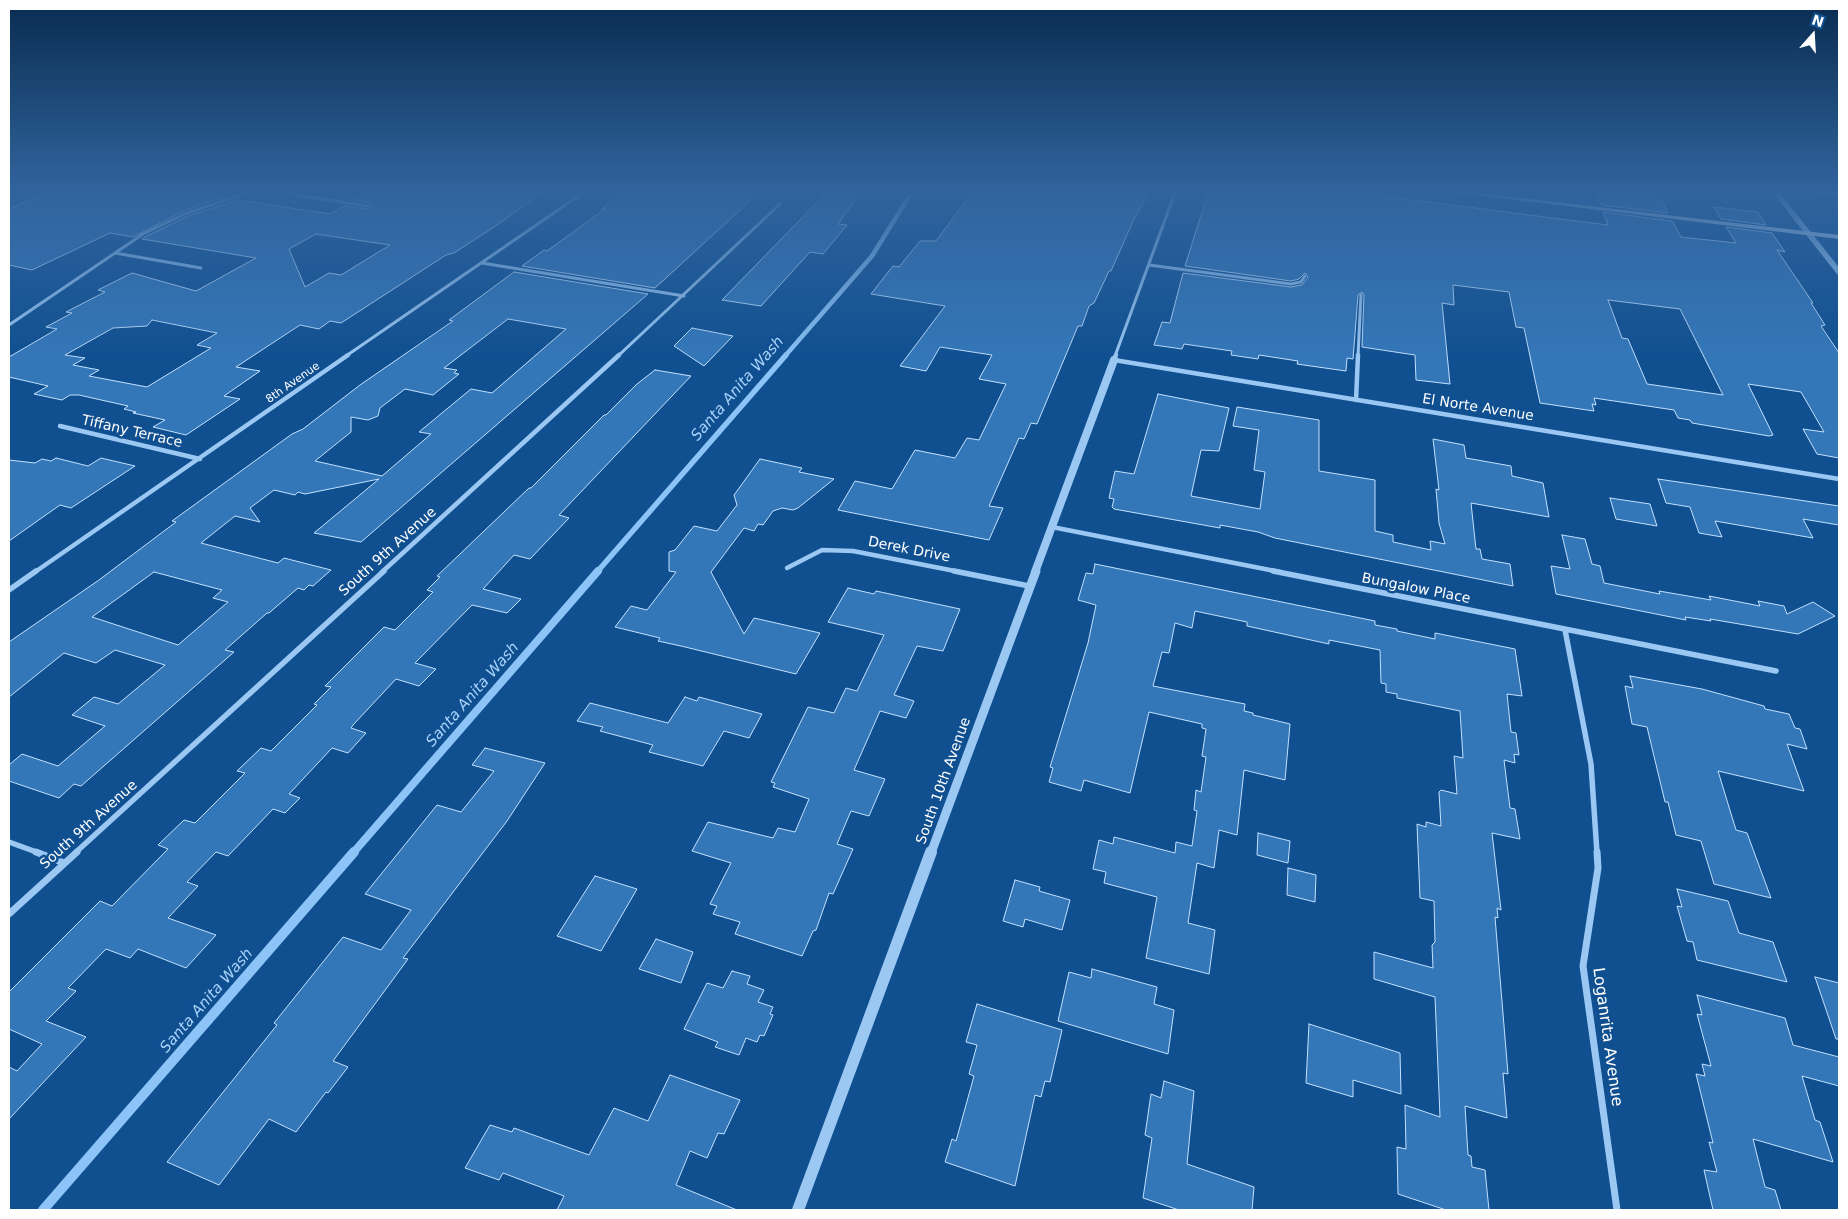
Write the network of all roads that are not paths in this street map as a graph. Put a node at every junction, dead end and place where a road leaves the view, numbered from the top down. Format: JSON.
{"nodes":[{"id":1,"x":124,"y":247,"type":"edge"},
{"id":2,"x":505,"y":247,"type":"edge"},
{"id":3,"x":735,"y":247,"type":"edge"},
{"id":4,"x":1156,"y":247,"type":"edge"},
{"id":5,"x":1819,"y":247,"type":"edge"},
{"id":6,"x":115,"y":253,"type":"junction"},
{"id":7,"x":482,"y":263,"type":"junction"},
{"id":8,"x":1149,"y":266,"type":"junction"},
{"id":9,"x":201,"y":268,"type":"dead end"},
{"id":10,"x":1839,"y":272,"type":"edge"},
{"id":11,"x":1305,"y":276,"type":"dead end"},
{"id":12,"x":1361,"y":295,"type":"dead end"},
{"id":13,"x":684,"y":296,"type":"junction"},
{"id":14,"x":9,"y":325,"type":"edge"},
{"id":15,"x":1114,"y":360,"type":"junction"},
{"id":16,"x":1356,"y":400,"type":"junction"},
{"id":17,"x":60,"y":426,"type":"dead end"},
{"id":18,"x":200,"y":459,"type":"junction"},
{"id":19,"x":1839,"y":479,"type":"edge"},
{"id":20,"x":1052,"y":527,"type":"junction"},
{"id":21,"x":788,"y":568,"type":"dead end"},
{"id":22,"x":1029,"y":586,"type":"junction"},
{"id":23,"x":9,"y":590,"type":"edge"},
{"id":24,"x":1565,"y":630,"type":"junction"},
{"id":25,"x":1776,"y":671,"type":"dead end"},
{"id":26,"x":9,"y":842,"type":"edge"},
{"id":27,"x":64,"y":864,"type":"junction"},
{"id":28,"x":9,"y":914,"type":"edge"},
{"id":29,"x":798,"y":1210,"type":"edge"},
{"id":30,"x":1617,"y":1210,"type":"edge"}],
"edges":[{"from":1,"to":6,"type":"street"},
{"from":2,"to":7,"type":"street","name":"8th Avenue"},
{"from":3,"to":13,"type":"street","name":"South 9th Avenue"},
{"from":4,"to":8,"type":"street"},
{"from":5,"to":10,"type":"street"},
{"from":6,"to":9,"type":"street"},
{"from":6,"to":14,"type":"street"},
{"from":7,"to":13,"type":"street"},
{"from":7,"to":18,"type":"street","name":"8th Avenue"},
{"from":8,"to":11,"type":"street"},
{"from":8,"to":15,"type":"street"},
{"from":12,"to":16,"type":"street"},
{"from":13,"to":27,"type":"street","name":"South 9th Avenue"},
{"from":15,"to":16,"type":"street","name":"El Norte Avenue"},
{"from":15,"to":20,"type":"street","name":"South 10th Avenue"},
{"from":16,"to":19,"type":"street","name":"El Norte Avenue"},
{"from":17,"to":18,"type":"street","name":"Tiffany Terrace"},
{"from":18,"to":23,"type":"street","name":"8th Avenue"},
{"from":20,"to":22,"type":"street","name":"South 10th Avenue"},
{"from":20,"to":24,"type":"street","name":"Bungalow Place"},
{"from":21,"to":22,"type":"street","name":"Derek Drive"},
{"from":22,"to":29,"type":"street","name":"South 10th Avenue"},
{"from":24,"to":25,"type":"street","name":"Bungalow Place"},
{"from":24,"to":30,"type":"street","name":"Loganrita Avenue"},
{"from":26,"to":27,"type":"street"},
{"from":27,"to":28,"type":"street","name":"South 9th Avenue"}]}
